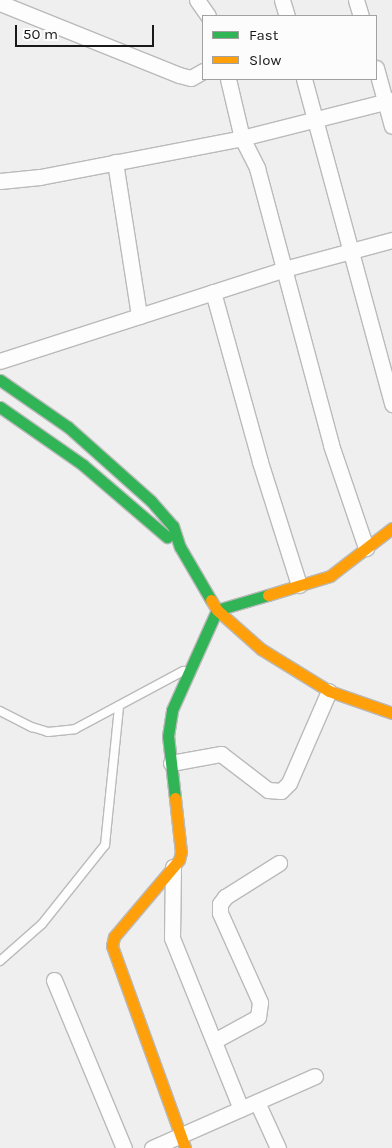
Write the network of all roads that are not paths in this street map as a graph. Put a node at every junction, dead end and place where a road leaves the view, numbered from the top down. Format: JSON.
{"nodes":[{"id":1,"x":197,"y":0,"type":"edge"},
{"id":2,"x":282,"y":0,"type":"edge"},
{"id":3,"x":356,"y":0,"type":"edge"},
{"id":4,"x":0,"y":3,"type":"edge"},
{"id":5,"x":207,"y":15,"type":"edge"},
{"id":6,"x":287,"y":15,"type":"edge"},
{"id":7,"x":361,"y":15,"type":"edge"},
{"id":8,"x":377,"y":71,"type":"edge"},
{"id":9,"x":202,"y":72,"type":"edge"},
{"id":10,"x":228,"y":80,"type":"edge"},
{"id":11,"x":304,"y":80,"type":"edge"},
{"id":12,"x":389,"y":101,"type":"edge"},
{"id":13,"x":316,"y":122,"type":"junction"},
{"id":14,"x":392,"y":126,"type":"edge"},
{"id":15,"x":242,"y":138,"type":"junction"},
{"id":16,"x":115,"y":162,"type":"junction"},
{"id":17,"x":0,"y":181,"type":"edge"},
{"id":18,"x":392,"y":240,"type":"edge"},
{"id":19,"x":352,"y":251,"type":"junction"},
{"id":20,"x":284,"y":269,"type":"junction"},
{"id":21,"x":213,"y":292,"type":"junction"},
{"id":22,"x":139,"y":316,"type":"junction"},
{"id":23,"x":0,"y":361,"type":"edge"},
{"id":24,"x":0,"y":380,"type":"edge"},
{"id":25,"x":392,"y":404,"type":"edge"},
{"id":26,"x":0,"y":407,"type":"edge"},
{"id":27,"x":392,"y":528,"type":"edge"},
{"id":28,"x":180,"y":547,"type":"junction"},
{"id":29,"x":366,"y":548,"type":"junction"},
{"id":30,"x":299,"y":585,"type":"junction"},
{"id":31,"x":217,"y":610,"type":"junction"},
{"id":32,"x":191,"y":667,"type":"junction"},
{"id":33,"x":329,"y":690,"type":"junction"},
{"id":34,"x":119,"y":706,"type":"junction"},
{"id":35,"x":0,"y":711,"type":"edge"},
{"id":36,"x":392,"y":713,"type":"edge"},
{"id":37,"x":172,"y":763,"type":"junction"},
{"id":38,"x":279,"y":863,"type":"dead end"},
{"id":39,"x":173,"y":867,"type":"junction"},
{"id":40,"x":0,"y":961,"type":"edge"},
{"id":41,"x":54,"y":980,"type":"dead end"},
{"id":42,"x":214,"y":1041,"type":"junction"},
{"id":43,"x":315,"y":1076,"type":"dead end"},
{"id":44,"x":257,"y":1102,"type":"junction"},
{"id":45,"x":241,"y":1109,"type":"junction"},
{"id":46,"x":183,"y":1142,"type":"edge"},
{"id":47,"x":124,"y":1148,"type":"edge"},
{"id":48,"x":152,"y":1148,"type":"edge"},
{"id":49,"x":278,"y":1148,"type":"edge"}],
"edges":[{"from":1,"to":5,"type":"street"},
{"from":2,"to":6,"type":"street"},
{"from":3,"to":7,"type":"street"},
{"from":4,"to":9,"type":"street"},
{"from":8,"to":12,"type":"street"},
{"from":10,"to":15,"type":"street"},
{"from":11,"to":13,"type":"street"},
{"from":12,"to":13,"type":"street"},
{"from":12,"to":14,"type":"street"},
{"from":13,"to":15,"type":"street"},
{"from":13,"to":19,"type":"street"},
{"from":15,"to":16,"type":"street"},
{"from":15,"to":20,"type":"street"},
{"from":16,"to":17,"type":"street"},
{"from":16,"to":22,"type":"street"},
{"from":18,"to":19,"type":"street"},
{"from":19,"to":20,"type":"street"},
{"from":19,"to":25,"type":"street"},
{"from":20,"to":21,"type":"street"},
{"from":20,"to":29,"type":"street"},
{"from":21,"to":22,"type":"street"},
{"from":21,"to":30,"type":"street"},
{"from":22,"to":23,"type":"street"},
{"from":24,"to":28,"type":"street"},
{"from":26,"to":28,"type":"street"},
{"from":27,"to":29,"type":"street"},
{"from":28,"to":31,"type":"street"},
{"from":29,"to":30,"type":"street"},
{"from":30,"to":31,"type":"street"},
{"from":31,"to":32,"type":"street"},
{"from":31,"to":33,"type":"street"},
{"from":32,"to":34,"type":"lane"},
{"from":32,"to":37,"type":"street"},
{"from":33,"to":36,"type":"street"},
{"from":33,"to":37,"type":"street"},
{"from":34,"to":35,"type":"lane"},
{"from":34,"to":40,"type":"lane"},
{"from":37,"to":39,"type":"street"},
{"from":38,"to":42,"type":"street"},
{"from":39,"to":42,"type":"street"},
{"from":39,"to":46,"type":"street"},
{"from":41,"to":47,"type":"street"},
{"from":42,"to":45,"type":"street"},
{"from":43,"to":44,"type":"street"},
{"from":44,"to":45,"type":"street"},
{"from":44,"to":49,"type":"street"},
{"from":45,"to":46,"type":"street"},
{"from":46,"to":48,"type":"street"}]}
